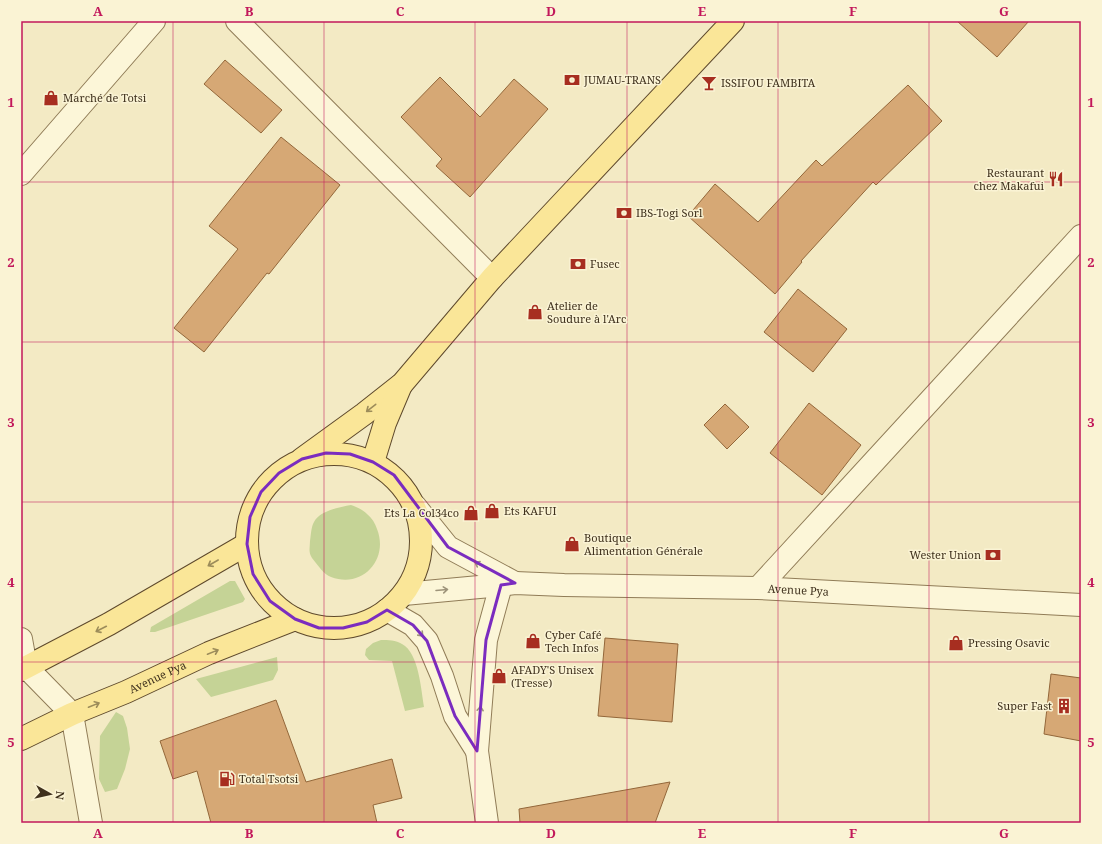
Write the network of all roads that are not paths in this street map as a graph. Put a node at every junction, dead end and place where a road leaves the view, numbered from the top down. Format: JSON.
{"nodes":[{"id":1,"x":154,"y":21,"type":"edge"},
{"id":2,"x":237,"y":21,"type":"edge"},
{"id":3,"x":733,"y":21,"type":"edge"},
{"id":4,"x":21,"y":174,"type":"edge"},
{"id":5,"x":1081,"y":236,"type":"edge"},
{"id":6,"x":492,"y":278,"type":"junction"},
{"id":7,"x":402,"y":384,"type":"junction"},
{"id":8,"x":302,"y":459,"type":"junction"},
{"id":9,"x":373,"y":462,"type":"junction"},
{"id":10,"x":415,"y":506,"type":"junction"},
{"id":11,"x":247,"y":544,"type":"junction"},
{"id":12,"x":508,"y":584,"type":"junction"},
{"id":13,"x":758,"y":588,"type":"junction"},
{"id":14,"x":404,"y":594,"type":"junction"},
{"id":15,"x":1081,"y":605,"type":"edge"},
{"id":16,"x":387,"y":610,"type":"junction"},
{"id":17,"x":295,"y":619,"type":"junction"},
{"id":18,"x":21,"y":639,"type":"edge"},
{"id":19,"x":23,"y":669,"type":"edge"},
{"id":20,"x":72,"y":714,"type":"junction"},
{"id":21,"x":21,"y":739,"type":"edge"},
{"id":22,"x":477,"y":751,"type":"junction"},
{"id":23,"x":91,"y":823,"type":"edge"},
{"id":24,"x":487,"y":823,"type":"edge"}],
"edges":[{"from":1,"to":4,"type":"street"},
{"from":2,"to":6,"type":"street"},
{"from":3,"to":6,"type":"main road"},
{"from":5,"to":13,"type":"street"},
{"from":6,"to":7,"type":"main road"},
{"from":7,"to":8,"type":"main road","one_way":true},
{"from":7,"to":9,"type":"main road"},
{"from":8,"to":9,"type":"main road"},
{"from":8,"to":11,"type":"main road"},
{"from":9,"to":10,"type":"main road"},
{"from":12,"to":10,"type":"street","one_way":true},
{"from":10,"to":14,"type":"main road"},
{"from":11,"to":17,"type":"main road"},
{"from":11,"to":19,"type":"main road","one_way":true},
{"from":12,"to":13,"type":"street","name":"Avenue Pya"},
{"from":14,"to":12,"type":"street","name":"Avenue Pya","one_way":true},
{"from":22,"to":12,"type":"street","one_way":true},
{"from":13,"to":15,"type":"street","name":"Avenue Pya"},
{"from":14,"to":16,"type":"main road"},
{"from":16,"to":17,"type":"main road"},
{"from":16,"to":22,"type":"street","one_way":true},
{"from":20,"to":17,"type":"main road","name":"Avenue Pya","one_way":true},
{"from":18,"to":19,"type":"street"},
{"from":19,"to":20,"type":"street"},
{"from":20,"to":21,"type":"main road","name":"Avenue Pya"},
{"from":20,"to":23,"type":"street"},
{"from":22,"to":24,"type":"street"}]}
